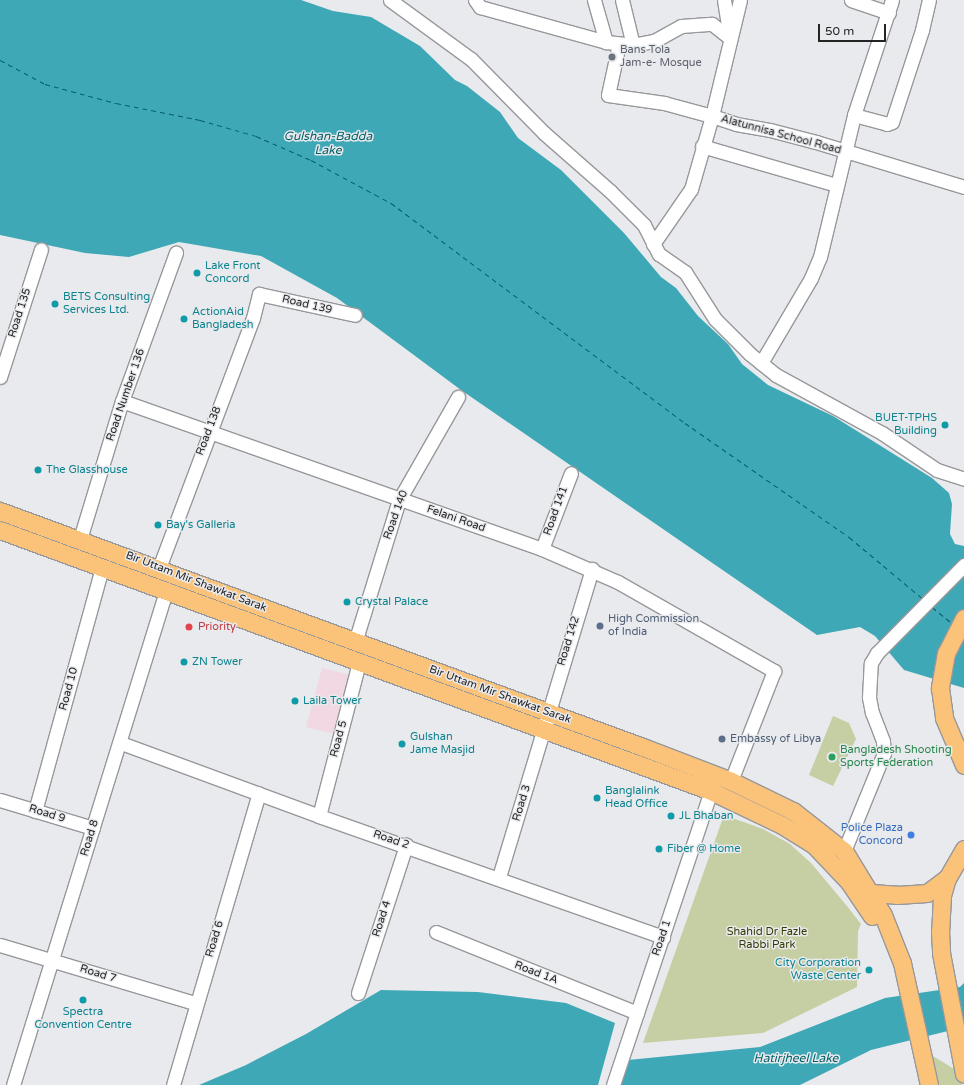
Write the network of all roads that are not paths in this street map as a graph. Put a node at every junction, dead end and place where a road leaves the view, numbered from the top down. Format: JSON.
{"nodes":[{"id":1,"x":390,"y":0,"type":"edge"},
{"id":2,"x":594,"y":0,"type":"edge"},
{"id":3,"x":622,"y":0,"type":"edge"},
{"id":4,"x":724,"y":0,"type":"edge"},
{"id":5,"x":740,"y":0,"type":"edge"},
{"id":6,"x":851,"y":0,"type":"edge"},
{"id":7,"x":929,"y":0,"type":"edge"},
{"id":8,"x":479,"y":2,"type":"edge"},
{"id":9,"x":890,"y":6,"type":"edge"},
{"id":10,"x":730,"y":38,"type":"junction"},
{"id":11,"x":606,"y":42,"type":"junction"},
{"id":12,"x":619,"y":44,"type":"junction"},
{"id":13,"x":633,"y":45,"type":"junction"},
{"id":14,"x":854,"y":115,"type":"junction"},
{"id":15,"x":712,"y":116,"type":"junction"},
{"id":16,"x":702,"y":146,"type":"junction"},
{"id":17,"x":844,"y":152,"type":"junction"},
{"id":18,"x":836,"y":185,"type":"junction"},
{"id":19,"x":964,"y":187,"type":"edge"},
{"id":20,"x":653,"y":244,"type":"junction"},
{"id":21,"x":41,"y":249,"type":"dead end"},
{"id":22,"x":176,"y":253,"type":"dead end"},
{"id":23,"x":259,"y":294,"type":"joint"},
{"id":24,"x":355,"y":315,"type":"dead end"},
{"id":25,"x":761,"y":363,"type":"junction"},
{"id":26,"x":0,"y":377,"type":"edge"},
{"id":27,"x":458,"y":397,"type":"dead end"},
{"id":28,"x":122,"y":401,"type":"junction"},
{"id":29,"x":209,"y":433,"type":"junction"},
{"id":30,"x":571,"y":473,"type":"dead end"},
{"id":31,"x":960,"y":477,"type":"edge"},
{"id":32,"x":399,"y":500,"type":"junction"},
{"id":33,"x":0,"y":512,"type":"edge"},
{"id":34,"x":0,"y":530,"type":"edge"},
{"id":35,"x":80,"y":539,"type":"junction"},
{"id":36,"x":542,"y":549,"type":"junction"},
{"id":37,"x":964,"y":565,"type":"edge"},
{"id":38,"x":102,"y":567,"type":"junction"},
{"id":39,"x":159,"y":568,"type":"junction"},
{"id":40,"x":592,"y":569,"type":"junction"},
{"id":41,"x":964,"y":576,"type":"edge"},
{"id":42,"x":166,"y":590,"type":"junction"},
{"id":43,"x":964,"y":618,"type":"edge"},
{"id":44,"x":355,"y":642,"type":"junction"},
{"id":45,"x":880,"y":655,"type":"junction"},
{"id":46,"x":359,"y":662,"type":"junction"},
{"id":47,"x":546,"y":720,"type":"junction"},
{"id":48,"x":121,"y":742,"type":"junction"},
{"id":49,"x":964,"y":765,"type":"edge"},
{"id":50,"x":731,"y":781,"type":"junction"},
{"id":51,"x":711,"y":791,"type":"junction"},
{"id":52,"x":259,"y":793,"type":"junction"},
{"id":53,"x":0,"y":800,"type":"edge"},
{"id":54,"x":35,"y":810,"type":"junction"},
{"id":55,"x":319,"y":816,"type":"junction"},
{"id":56,"x":93,"y":828,"type":"junction"},
{"id":57,"x":406,"y":845,"type":"junction"},
{"id":58,"x":964,"y":849,"type":"edge"},
{"id":59,"x":844,"y":851,"type":"junction"},
{"id":60,"x":499,"y":877,"type":"junction"},
{"id":61,"x":947,"y":878,"type":"junction"},
{"id":62,"x":866,"y":896,"type":"junction"},
{"id":63,"x":436,"y":932,"type":"dead end"},
{"id":64,"x":663,"y":937,"type":"junction"},
{"id":65,"x":0,"y":945,"type":"edge"},
{"id":66,"x":53,"y":961,"type":"junction"},
{"id":67,"x":358,"y":993,"type":"dead end"},
{"id":68,"x":195,"y":1003,"type":"junction"},
{"id":69,"x":637,"y":1013,"type":"junction"},
{"id":70,"x":918,"y":1056,"type":"junction"},
{"id":71,"x":964,"y":1074,"type":"edge"},
{"id":72,"x":13,"y":1085,"type":"edge"},
{"id":73,"x":173,"y":1085,"type":"edge"},
{"id":74,"x":613,"y":1085,"type":"edge"},
{"id":75,"x":918,"y":1085,"type":"edge"},
{"id":76,"x":929,"y":1085,"type":"edge"}],
"edges":[{"from":1,"to":20,"type":"street"},
{"from":2,"to":11,"type":"street"},
{"from":3,"to":13,"type":"street"},
{"from":4,"to":10,"type":"street"},
{"from":5,"to":10,"type":"street","name":"Alatunnisa School Road"},
{"from":6,"to":9,"type":"street"},
{"from":7,"to":14,"type":"street"},
{"from":8,"to":11,"type":"street"},
{"from":9,"to":14,"type":"street"},
{"from":10,"to":13,"type":"street"},
{"from":10,"to":15,"type":"street","name":"Alatunnisa School Road"},
{"from":11,"to":12,"type":"street"},
{"from":12,"to":13,"type":"street"},
{"from":12,"to":15,"type":"street"},
{"from":14,"to":17,"type":"street"},
{"from":15,"to":16,"type":"street"},
{"from":15,"to":17,"type":"street","name":"Alatunnisa School Road"},
{"from":16,"to":18,"type":"street"},
{"from":16,"to":20,"type":"street"},
{"from":17,"to":18,"type":"street"},
{"from":17,"to":19,"type":"street","name":"Alatunnisa School Road"},
{"from":18,"to":25,"type":"street"},
{"from":20,"to":25,"type":"street"},
{"from":21,"to":26,"type":"street","name":"Road 135"},
{"from":22,"to":28,"type":"street","name":"Road Number 136"},
{"from":23,"to":24,"type":"street","name":"Road 139"},
{"from":23,"to":29,"type":"street","name":"Road 138"},
{"from":25,"to":31,"type":"street"},
{"from":27,"to":32,"type":"street","name":"Road 140"},
{"from":28,"to":29,"type":"street","name":"Felani Road"},
{"from":28,"to":35,"type":"street","name":"Road Number 136"},
{"from":29,"to":32,"type":"street","name":"Felani Road"},
{"from":29,"to":39,"type":"street","name":"Road 138"},
{"from":30,"to":36,"type":"street","name":"Road 141"},
{"from":32,"to":36,"type":"street","name":"Felani Road"},
{"from":32,"to":44,"type":"street","name":"Road 140"},
{"from":33,"to":35,"type":"main road","name":"Bir Uttam Mir Shawkat Sarak"},
{"from":34,"to":38,"type":"main road","name":"Bir Uttam Mir Shawkat Sarak"},
{"from":35,"to":39,"type":"main road","name":"Bir Uttam Mir Shawkat Sarak"},
{"from":36,"to":40,"type":"street","name":"Felani Road"},
{"from":37,"to":45,"type":"street"},
{"from":38,"to":42,"type":"main road","name":"Bir Uttam Mir Shawkat Sarak"},
{"from":38,"to":54,"type":"street","name":"Road 10"},
{"from":39,"to":42,"type":"main road"},
{"from":39,"to":44,"type":"main road","name":"Bir Uttam Mir Shawkat Sarak"},
{"from":40,"to":47,"type":"street","name":"Road 142"},
{"from":40,"to":50,"type":"street","name":"Felani Road"},
{"from":41,"to":45,"type":"street"},
{"from":42,"to":46,"type":"main road","name":"Bir Uttam Mir Shawkat Sarak"},
{"from":42,"to":48,"type":"street","name":"Road 8"},
{"from":43,"to":49,"type":"main road"},
{"from":44,"to":47,"type":"main road","name":"Bir Uttam Mir Shawkat Sarak"},
{"from":45,"to":59,"type":"street"},
{"from":46,"to":47,"type":"main road","name":"Bir Uttam Mir Shawkat Sarak"},
{"from":46,"to":55,"type":"street","name":"Road 5"},
{"from":47,"to":50,"type":"main road","name":"Bir Uttam Mir Shawkat Sarak"},
{"from":47,"to":51,"type":"main road","name":"Bir Uttam Mir Shawkat Sarak"},
{"from":47,"to":60,"type":"street","name":"Road 3"},
{"from":48,"to":52,"type":"street","name":"Road 2"},
{"from":48,"to":56,"type":"street","name":"Road 8"},
{"from":50,"to":59,"type":"main road","name":"Bir Uttam Mir Shawkat Sarak"},
{"from":51,"to":62,"type":"main road","name":"Bir Uttam Mir Shawkat Sarak"},
{"from":51,"to":64,"type":"street","name":"Road 1"},
{"from":52,"to":55,"type":"street","name":"Road 2"},
{"from":52,"to":68,"type":"street","name":"Road 6"},
{"from":53,"to":54,"type":"street","name":"Road 9"},
{"from":54,"to":56,"type":"street","name":"Road 9"},
{"from":55,"to":57,"type":"street","name":"Road 2"},
{"from":56,"to":66,"type":"street","name":"Road 8"},
{"from":57,"to":60,"type":"street","name":"Road 2"},
{"from":57,"to":67,"type":"street","name":"Road 4"},
{"from":58,"to":61,"type":"main road"},
{"from":59,"to":62,"type":"main road","name":"Bir Uttam Mir Shawkat Sarak"},
{"from":60,"to":64,"type":"street","name":"Road 2"},
{"from":61,"to":62,"type":"main road"},
{"from":61,"to":71,"type":"main road"},
{"from":62,"to":70,"type":"main road","name":"Bir Uttam Mir Shawkat Sarak"},
{"from":63,"to":69,"type":"street","name":"Road 1A"},
{"from":64,"to":69,"type":"street","name":"Road 1"},
{"from":65,"to":66,"type":"street","name":"Road 7"},
{"from":66,"to":68,"type":"street","name":"Road 7"},
{"from":66,"to":72,"type":"street","name":"Road 8"},
{"from":68,"to":73,"type":"street","name":"Road 6"},
{"from":69,"to":74,"type":"street","name":"Road 1"},
{"from":70,"to":75,"type":"main road"},
{"from":70,"to":76,"type":"main road"}]}
